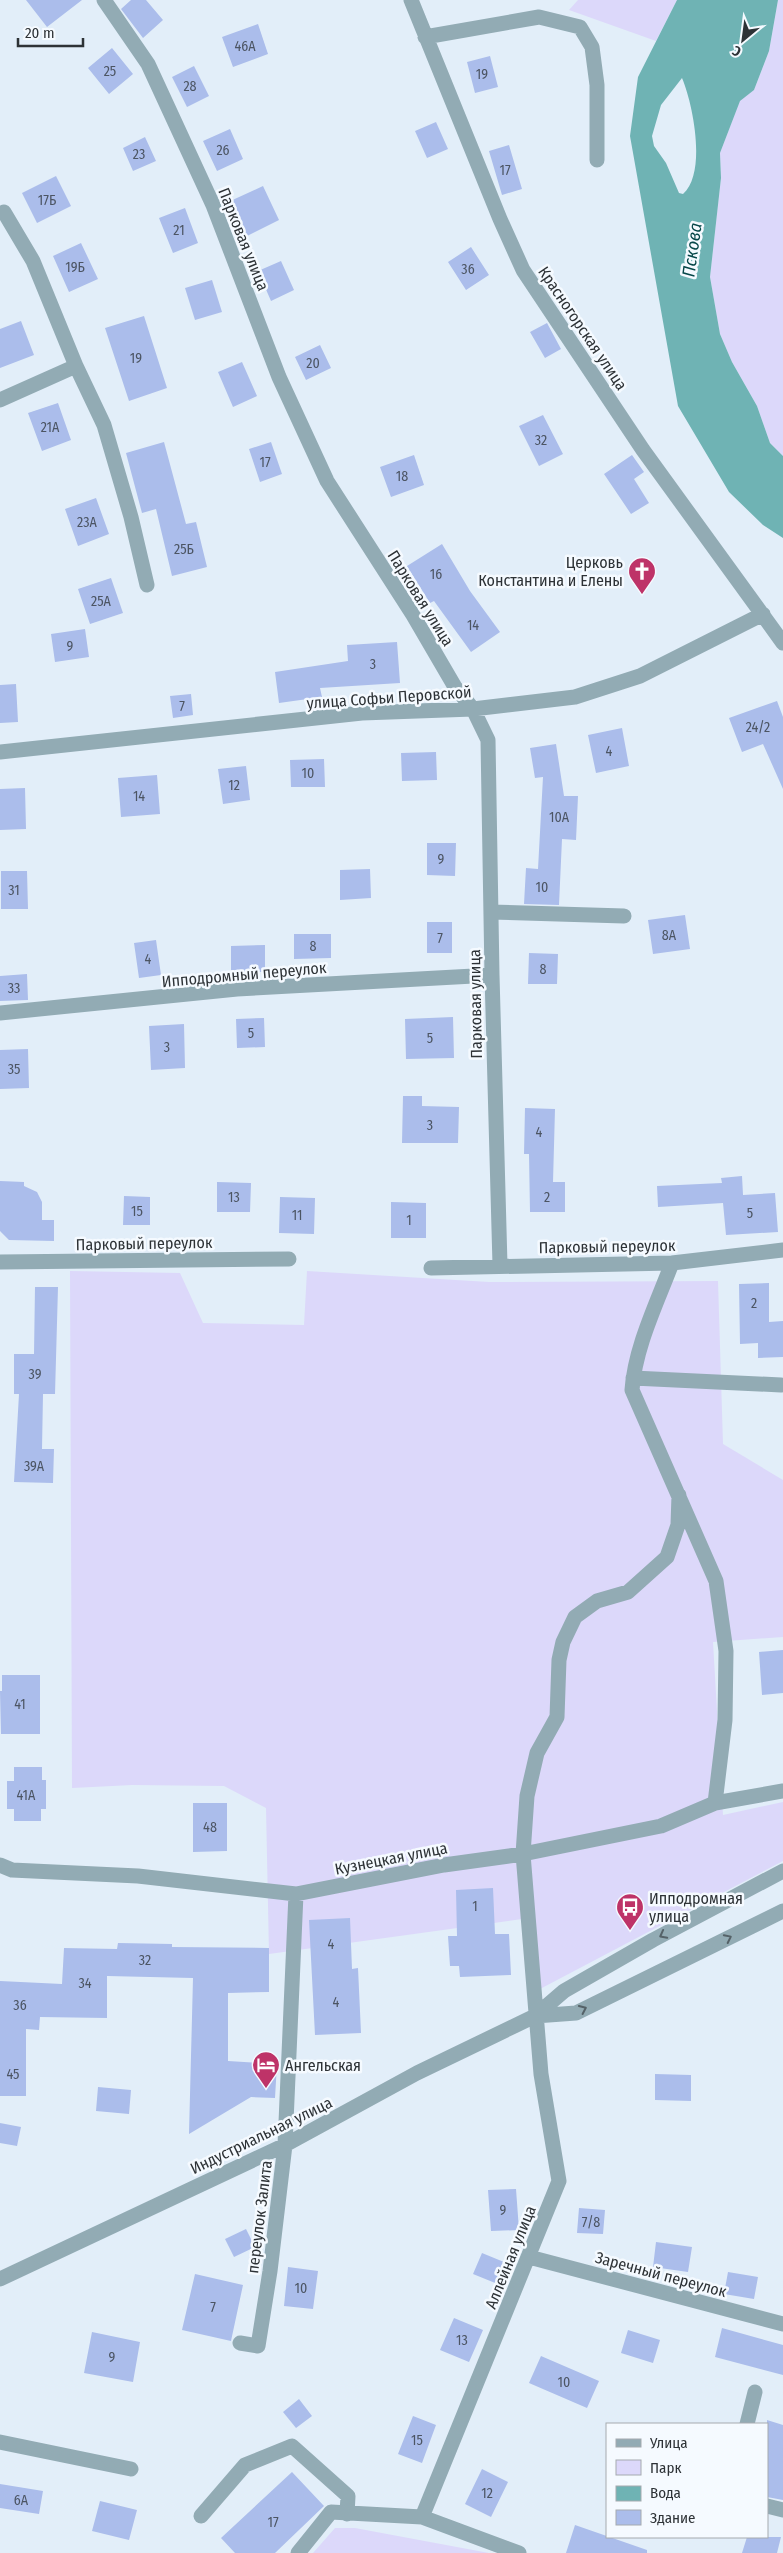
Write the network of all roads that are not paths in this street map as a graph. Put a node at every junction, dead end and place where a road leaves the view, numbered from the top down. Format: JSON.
{"nodes":[{"id":1,"x":104,"y":0,"type":"edge"},
{"id":2,"x":411,"y":0,"type":"edge"},
{"id":3,"x":425,"y":37,"type":"junction"},
{"id":4,"x":598,"y":160,"type":"dead end"},
{"id":5,"x":4,"y":212,"type":"dead end"},
{"id":6,"x":76,"y":366,"type":"junction"},
{"id":7,"x":0,"y":400,"type":"edge"},
{"id":8,"x":147,"y":585,"type":"dead end"},
{"id":9,"x":763,"y":614,"type":"junction"},
{"id":10,"x":783,"y":643,"type":"edge"},
{"id":11,"x":473,"y":709,"type":"junction"},
{"id":12,"x":0,"y":752,"type":"edge"},
{"id":13,"x":491,"y":912,"type":"junction"},
{"id":14,"x":624,"y":916,"type":"dead end"},
{"id":15,"x":492,"y":975,"type":"junction"},
{"id":16,"x":0,"y":1013,"type":"edge"},
{"id":17,"x":783,"y":1250,"type":"edge"},
{"id":18,"x":289,"y":1259,"type":"dead end"},
{"id":19,"x":0,"y":1262,"type":"edge"},
{"id":20,"x":672,"y":1263,"type":"junction"},
{"id":21,"x":500,"y":1265,"type":"junction"},
{"id":22,"x":430,"y":1268,"type":"dead end"},
{"id":23,"x":633,"y":1378,"type":"junction"},
{"id":24,"x":781,"y":1385,"type":"dead end"},
{"id":25,"x":679,"y":1495,"type":"junction"},
{"id":26,"x":783,"y":1791,"type":"edge"},
{"id":27,"x":715,"y":1803,"type":"junction"},
{"id":28,"x":523,"y":1854,"type":"junction"},
{"id":29,"x":0,"y":1866,"type":"edge"},
{"id":30,"x":783,"y":1871,"type":"edge"},
{"id":31,"x":296,"y":1894,"type":"junction"},
{"id":32,"x":783,"y":1911,"type":"edge"},
{"id":33,"x":535,"y":2016,"type":"junction"},
{"id":34,"x":285,"y":2145,"type":"junction"},
{"id":35,"x":529,"y":2257,"type":"junction"},
{"id":36,"x":0,"y":2279,"type":"edge"},
{"id":37,"x":783,"y":2324,"type":"edge"},
{"id":38,"x":240,"y":2343,"type":"dead end"},
{"id":39,"x":755,"y":2392,"type":"dead end"},
{"id":40,"x":747,"y":2423,"type":"edge"},
{"id":41,"x":0,"y":2442,"type":"edge"},
{"id":42,"x":131,"y":2469,"type":"dead end"},
{"id":43,"x":768,"y":2506,"type":"edge"},
{"id":44,"x":783,"y":2510,"type":"edge"},
{"id":45,"x":347,"y":2514,"type":"junction"},
{"id":46,"x":201,"y":2516,"type":"dead end"},
{"id":47,"x":422,"y":2517,"type":"junction"},
{"id":48,"x":298,"y":2553,"type":"edge"},
{"id":49,"x":519,"y":2553,"type":"edge"}],
"edges":[{"from":1,"to":11,"type":"street","name":"Парковая улица"},
{"from":2,"to":3,"type":"street","name":"Красногорская улица"},
{"from":3,"to":4,"type":"street"},
{"from":3,"to":9,"type":"street","name":"Красногорская улица"},
{"from":5,"to":6,"type":"street"},
{"from":6,"to":7,"type":"street"},
{"from":6,"to":8,"type":"street"},
{"from":9,"to":10,"type":"street","name":"Красногорская улица"},
{"from":9,"to":11,"type":"street","name":"улица Софьи Перовской"},
{"from":11,"to":12,"type":"street","name":"улица Софьи Перовской"},
{"from":11,"to":13,"type":"street","name":"Парковая улица"},
{"from":13,"to":14,"type":"street"},
{"from":13,"to":15,"type":"street","name":"Парковая улица"},
{"from":15,"to":16,"type":"street","name":"Ипподромный переулок"},
{"from":15,"to":21,"type":"street","name":"Парковая улица"},
{"from":17,"to":20,"type":"street","name":"Парковый переулок"},
{"from":18,"to":19,"type":"street","name":"Парковый переулок"},
{"from":20,"to":21,"type":"street","name":"Парковый переулок"},
{"from":20,"to":23,"type":"street"},
{"from":21,"to":22,"type":"street","name":"Парковый переулок"},
{"from":23,"to":24,"type":"street"},
{"from":23,"to":25,"type":"street"},
{"from":25,"to":27,"type":"street"},
{"from":25,"to":28,"type":"street","name":"Аллейная улица"},
{"from":26,"to":27,"type":"street","name":"Кузнецкая улица"},
{"from":27,"to":28,"type":"street","name":"Кузнецкая улица"},
{"from":28,"to":31,"type":"street","name":"Кузнецкая улица"},
{"from":28,"to":33,"type":"street","name":"Аллейная улица"},
{"from":29,"to":31,"type":"street","name":"Кузнецкая улица"},
{"from":30,"to":33,"type":"street","name":"Индустриальная улица","one_way":true},
{"from":31,"to":34,"type":"street","name":"переулок Залита"},
{"from":33,"to":32,"type":"street","name":"Индустриальная улица","one_way":true},
{"from":33,"to":34,"type":"street","name":"Индустриальная улица"},
{"from":33,"to":35,"type":"street","name":"Аллейная улица"},
{"from":34,"to":36,"type":"street","name":"Индустриальная улица"},
{"from":34,"to":38,"type":"street","name":"переулок Залита"},
{"from":35,"to":37,"type":"street","name":"Заречный переулок"},
{"from":35,"to":47,"type":"street","name":"Аллейная улица"},
{"from":39,"to":40,"type":"street"},
{"from":41,"to":42,"type":"street"},
{"from":43,"to":44,"type":"street"},
{"from":45,"to":46,"type":"street"},
{"from":45,"to":47,"type":"street"},
{"from":45,"to":48,"type":"street"},
{"from":47,"to":49,"type":"street"}]}
